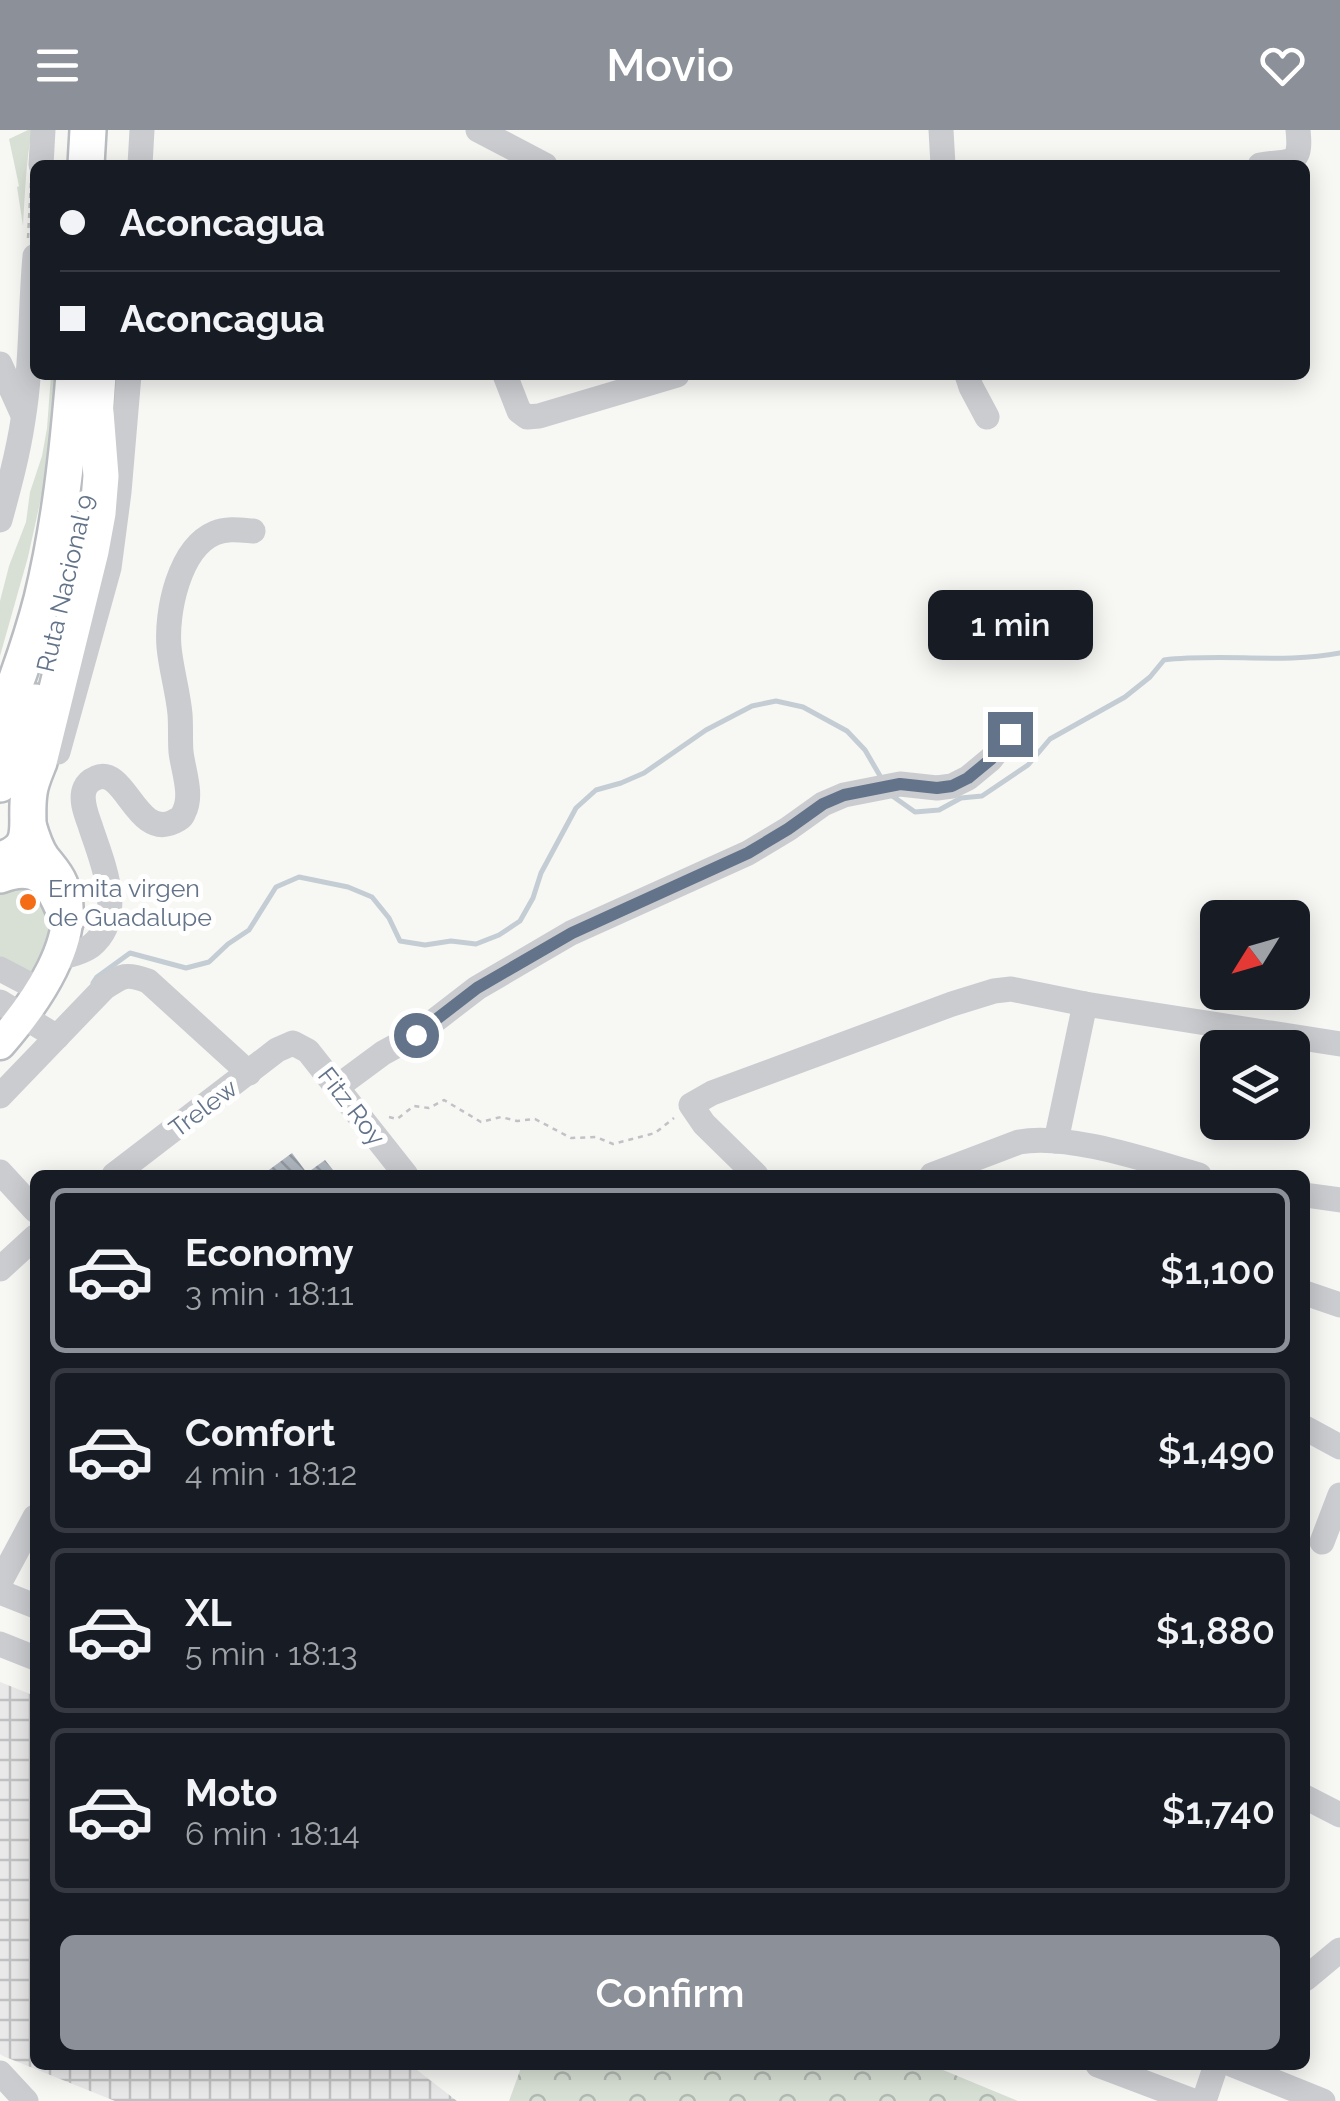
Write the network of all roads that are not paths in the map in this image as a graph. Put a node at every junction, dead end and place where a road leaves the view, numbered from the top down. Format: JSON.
{"nodes":[{"id":1,"x":43,"y":130,"type":"edge"},
{"id":2,"x":88,"y":130,"type":"edge"},
{"id":3,"x":112,"y":130,"type":"edge"},
{"id":4,"x":142,"y":130,"type":"edge"},
{"id":5,"x":478,"y":130,"type":"edge"},
{"id":6,"x":940,"y":130,"type":"edge"},
{"id":7,"x":1298,"y":130,"type":"edge"},
{"id":8,"x":38,"y":160,"type":"edge"},
{"id":9,"x":86,"y":160,"type":"edge"},
{"id":10,"x":110,"y":160,"type":"edge"},
{"id":11,"x":140,"y":160,"type":"edge"},
{"id":12,"x":535,"y":160,"type":"edge"},
{"id":13,"x":943,"y":160,"type":"edge"},
{"id":14,"x":1292,"y":160,"type":"edge"},
{"id":15,"x":30,"y":353,"type":"edge"},
{"id":16,"x":0,"y":364,"type":"edge"},
{"id":17,"x":74,"y":380,"type":"edge"},
{"id":18,"x":98,"y":380,"type":"edge"},
{"id":19,"x":129,"y":380,"type":"edge"},
{"id":20,"x":507,"y":380,"type":"edge"},
{"id":21,"x":660,"y":380,"type":"edge"},
{"id":22,"x":969,"y":380,"type":"edge"},
{"id":23,"x":96,"y":412,"type":"junction"},
{"id":24,"x":24,"y":417,"type":"junction"},
{"id":25,"x":987,"y":417,"type":"dead end"},
{"id":26,"x":0,"y":520,"type":"edge"},
{"id":27,"x":252,"y":531,"type":"dead end"},
{"id":28,"x":0,"y":724,"type":"edge"},
{"id":29,"x":1010,"y":734,"type":"dead end"},
{"id":30,"x":0,"y":784,"type":"edge"},
{"id":31,"x":27,"y":813,"type":"junction"},
{"id":32,"x":0,"y":860,"type":"edge"},
{"id":33,"x":0,"y":875,"type":"edge"},
{"id":34,"x":67,"y":918,"type":"junction"},
{"id":35,"x":55,"y":959,"type":"junction"},
{"id":36,"x":0,"y":969,"type":"edge"},
{"id":37,"x":21,"y":1003,"type":"edge"},
{"id":38,"x":1085,"y":1004,"type":"junction"},
{"id":39,"x":57,"y":1038,"type":"junction"},
{"id":40,"x":293,"y":1043,"type":"joint"},
{"id":41,"x":0,"y":1044,"type":"edge"},
{"id":42,"x":1340,"y":1044,"type":"edge"},
{"id":43,"x":249,"y":1073,"type":"junction"},
{"id":44,"x":337,"y":1087,"type":"junction"},
{"id":45,"x":0,"y":1096,"type":"edge"},
{"id":46,"x":1056,"y":1140,"type":"junction"},
{"id":47,"x":121,"y":1170,"type":"edge"},
{"id":48,"x":402,"y":1170,"type":"edge"},
{"id":49,"x":751,"y":1170,"type":"edge"},
{"id":50,"x":945,"y":1170,"type":"edge"},
{"id":51,"x":1181,"y":1170,"type":"edge"},
{"id":52,"x":0,"y":1172,"type":"edge"},
{"id":53,"x":1310,"y":1196,"type":"edge"},
{"id":54,"x":1340,"y":1200,"type":"edge"},
{"id":55,"x":30,"y":1205,"type":"edge"},
{"id":56,"x":30,"y":1242,"type":"edge"},
{"id":57,"x":0,"y":1269,"type":"edge"},
{"id":58,"x":1310,"y":1295,"type":"edge"},
{"id":59,"x":1340,"y":1305,"type":"edge"},
{"id":60,"x":1310,"y":1431,"type":"edge"},
{"id":61,"x":1340,"y":1447,"type":"edge"},
{"id":62,"x":1340,"y":1495,"type":"edge"},
{"id":63,"x":30,"y":1526,"type":"edge"},
{"id":64,"x":1322,"y":1542,"type":"edge"},
{"id":65,"x":0,"y":1582,"type":"edge"},
{"id":66,"x":0,"y":1592,"type":"edge"},
{"id":67,"x":30,"y":1604,"type":"edge"},
{"id":68,"x":0,"y":1644,"type":"edge"},
{"id":69,"x":30,"y":1656,"type":"edge"},
{"id":70,"x":1310,"y":1800,"type":"edge"},
{"id":71,"x":1340,"y":1815,"type":"edge"},
{"id":72,"x":1340,"y":1950,"type":"edge"},
{"id":73,"x":1310,"y":1974,"type":"edge"},
{"id":74,"x":1111,"y":2070,"type":"edge"},
{"id":75,"x":1213,"y":2070,"type":"edge"},
{"id":76,"x":1246,"y":2070,"type":"edge"},
{"id":77,"x":0,"y":2072,"type":"edge"},
{"id":78,"x":26,"y":2101,"type":"edge"},
{"id":79,"x":1194,"y":2101,"type":"edge"},
{"id":80,"x":1323,"y":2101,"type":"edge"}],
"edges":[{"from":1,"to":8,"type":"street"},
{"from":2,"to":9,"type":"highway"},
{"from":3,"to":10,"type":"highway"},
{"from":4,"to":11,"type":"street"},
{"from":5,"to":12,"type":"street"},
{"from":6,"to":13,"type":"street"},
{"from":7,"to":14,"type":"street"},
{"from":15,"to":24,"type":"street"},
{"from":16,"to":24,"type":"street"},
{"from":17,"to":28,"type":"highway","name":"Ruta Nacional 9"},
{"from":18,"to":23,"type":"highway","name":"Ruta Nacional 9"},
{"from":19,"to":31,"type":"street"},
{"from":20,"to":21,"type":"street"},
{"from":22,"to":25,"type":"street"},
{"from":23,"to":30,"type":"highway","name":"Ruta Nacional 9"},
{"from":23,"to":31,"type":"highway"},
{"from":24,"to":26,"type":"street"},
{"from":27,"to":35,"type":"street"},
{"from":29,"to":44,"type":"street"},
{"from":31,"to":32,"type":"highway"},
{"from":31,"to":34,"type":"main road"},
{"from":33,"to":34,"type":"highway"},
{"from":34,"to":35,"type":"main road"},
{"from":35,"to":37,"type":"main road"},
{"from":36,"to":37,"type":"street"},
{"from":37,"to":39,"type":"street"},
{"from":37,"to":41,"type":"main road"},
{"from":38,"to":42,"type":"street"},
{"from":38,"to":46,"type":"street"},
{"from":38,"to":49,"type":"street"},
{"from":39,"to":43,"type":"street"},
{"from":39,"to":45,"type":"street"},
{"from":40,"to":43,"type":"street","name":"Trelew"},
{"from":40,"to":44,"type":"street","name":"Fitz Roy"},
{"from":43,"to":47,"type":"street","name":"Trelew"},
{"from":44,"to":48,"type":"street","name":"Fitz Roy"},
{"from":46,"to":50,"type":"street"},
{"from":46,"to":51,"type":"street"},
{"from":52,"to":55,"type":"street"},
{"from":53,"to":54,"type":"street"},
{"from":56,"to":57,"type":"street"},
{"from":58,"to":59,"type":"street"},
{"from":60,"to":61,"type":"street"},
{"from":62,"to":64,"type":"street"},
{"from":63,"to":65,"type":"street"},
{"from":66,"to":67,"type":"street"},
{"from":68,"to":69,"type":"street"},
{"from":70,"to":71,"type":"street"},
{"from":72,"to":73,"type":"street"},
{"from":74,"to":79,"type":"street"},
{"from":75,"to":79,"type":"street"},
{"from":76,"to":80,"type":"street"},
{"from":77,"to":78,"type":"street"}]}
